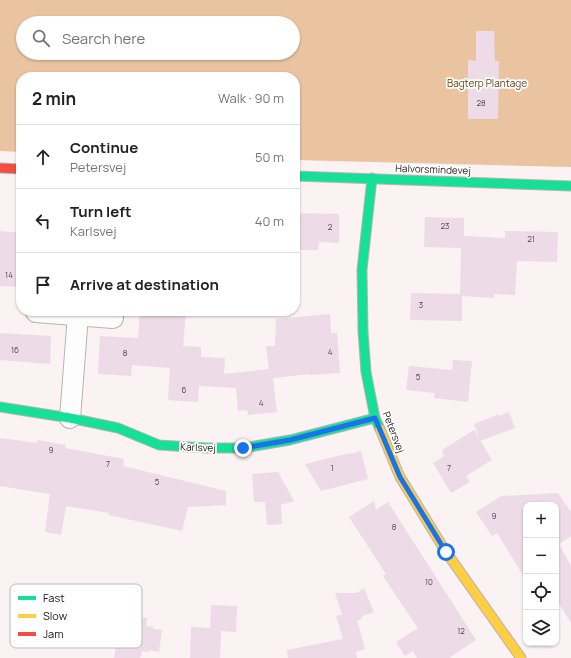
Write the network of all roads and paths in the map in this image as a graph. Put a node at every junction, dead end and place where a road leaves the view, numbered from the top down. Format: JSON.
{"nodes":[{"id":1,"x":0,"y":168,"type":"edge"},
{"id":2,"x":16,"y":169,"type":"edge"},
{"id":3,"x":300,"y":176,"type":"edge"},
{"id":4,"x":372,"y":178,"type":"junction"},
{"id":5,"x":571,"y":186,"type":"edge"},
{"id":6,"x":78,"y":316,"type":"edge"},
{"id":7,"x":90,"y":316,"type":"edge"},
{"id":8,"x":113,"y":318,"type":"dead end"},
{"id":9,"x":0,"y":407,"type":"edge"},
{"id":10,"x":70,"y":418,"type":"junction"},
{"id":11,"x":375,"y":418,"type":"junction"},
{"id":12,"x":521,"y":658,"type":"edge"}],
"edges":[{"from":1,"to":2,"type":"street"},
{"from":3,"to":4,"type":"street","name":"Halvorsmindevej"},
{"from":4,"to":5,"type":"street","name":"Halvorsmindevej"},
{"from":4,"to":11,"type":"street","name":"Petersvej"},
{"from":6,"to":10,"type":"street"},
{"from":7,"to":8,"type":"street"},
{"from":9,"to":10,"type":"street","name":"Karlsvej"},
{"from":10,"to":11,"type":"street","name":"Karlsvej"},
{"from":11,"to":12,"type":"street","name":"Petersvej"}]}
